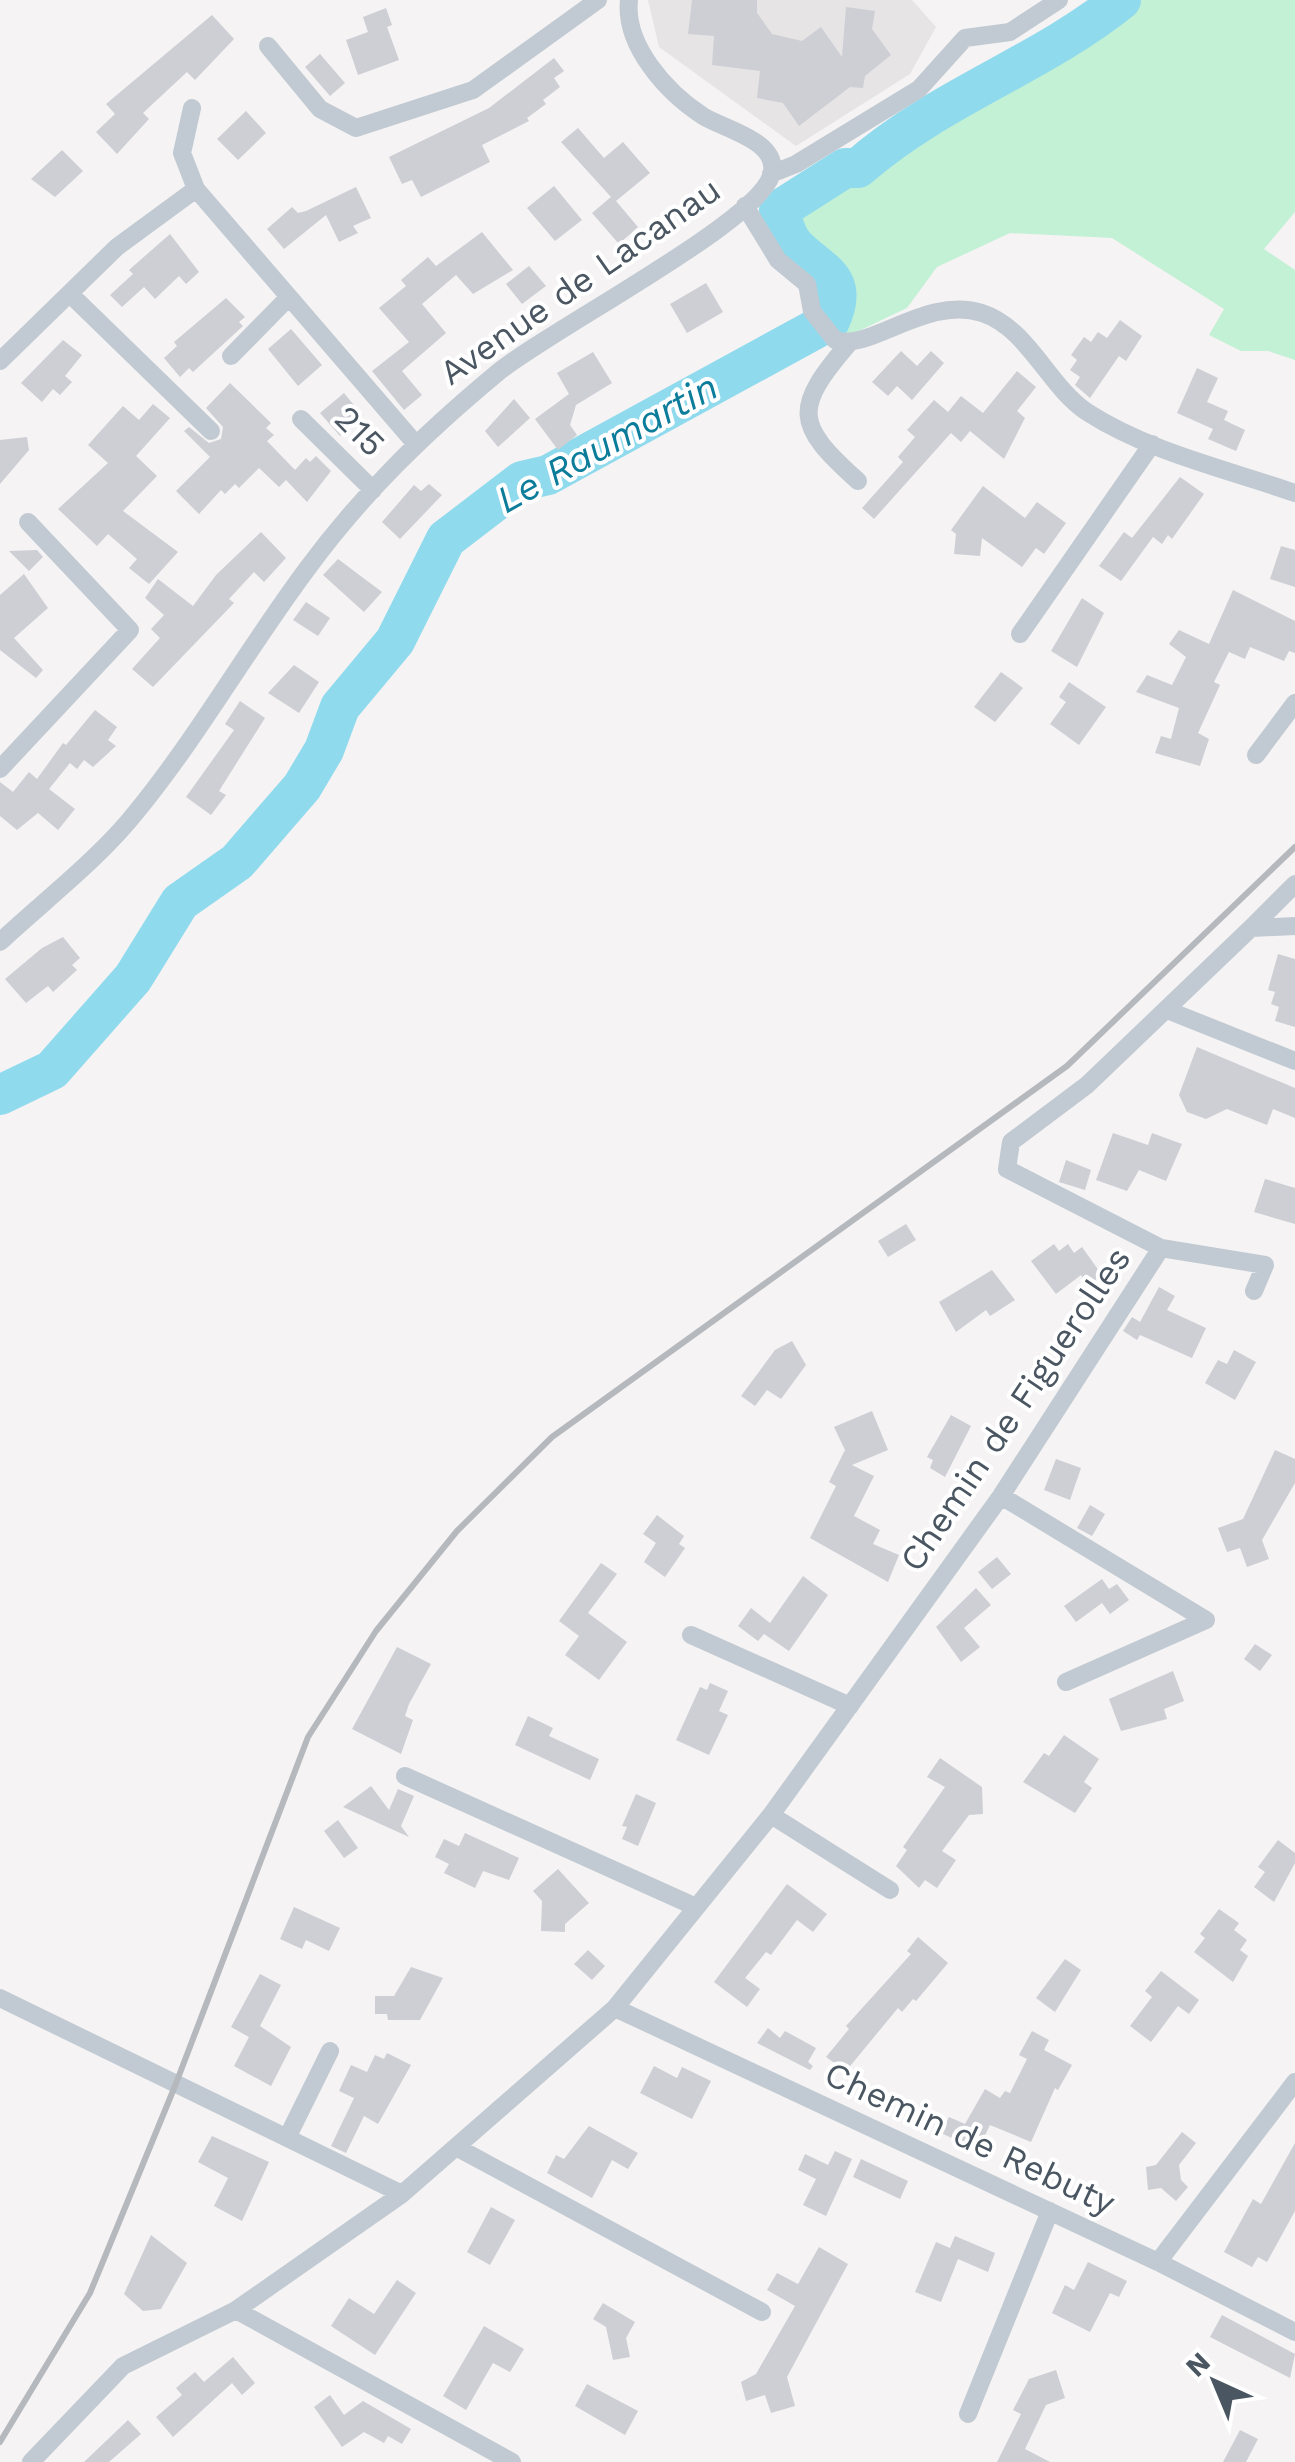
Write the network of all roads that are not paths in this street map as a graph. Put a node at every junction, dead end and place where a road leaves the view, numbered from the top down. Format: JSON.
{"nodes":[{"id":1,"x":598,"y":0,"type":"edge"},
{"id":2,"x":629,"y":0,"type":"edge"},
{"id":3,"x":1058,"y":0,"type":"edge"},
{"id":4,"x":268,"y":46,"type":"dead end"},
{"id":5,"x":192,"y":108,"type":"dead end"},
{"id":6,"x":771,"y":174,"type":"junction"},
{"id":7,"x":196,"y":189,"type":"junction"},
{"id":8,"x":745,"y":206,"type":"junction"},
{"id":9,"x":70,"y":294,"type":"junction"},
{"id":10,"x":289,"y":297,"type":"junction"},
{"id":11,"x":850,"y":342,"type":"junction"},
{"id":12,"x":231,"y":356,"type":"dead end"},
{"id":13,"x":0,"y":361,"type":"edge"},
{"id":14,"x":301,"y":418,"type":"dead end"},
{"id":15,"x":211,"y":432,"type":"dead end"},
{"id":16,"x":414,"y":442,"type":"junction"},
{"id":17,"x":1152,"y":444,"type":"junction"},
{"id":18,"x":858,"y":482,"type":"dead end"},
{"id":19,"x":373,"y":490,"type":"junction"},
{"id":20,"x":1295,"y":493,"type":"edge"},
{"id":21,"x":28,"y":522,"type":"dead end"},
{"id":22,"x":1020,"y":634,"type":"dead end"},
{"id":23,"x":1295,"y":703,"type":"edge"},
{"id":24,"x":1256,"y":755,"type":"dead end"},
{"id":25,"x":0,"y":768,"type":"edge"},
{"id":26,"x":1295,"y":884,"type":"edge"},
{"id":27,"x":1295,"y":926,"type":"edge"},
{"id":28,"x":1251,"y":928,"type":"junction"},
{"id":29,"x":0,"y":942,"type":"edge"},
{"id":30,"x":1166,"y":1010,"type":"junction"},
{"id":31,"x":1295,"y":1060,"type":"edge"},
{"id":32,"x":1162,"y":1248,"type":"junction"},
{"id":33,"x":1254,"y":1291,"type":"dead end"},
{"id":34,"x":1001,"y":1496,"type":"junction"},
{"id":35,"x":691,"y":1635,"type":"dead end"},
{"id":36,"x":1066,"y":1682,"type":"dead end"},
{"id":37,"x":850,"y":1706,"type":"junction"},
{"id":38,"x":405,"y":1776,"type":"dead end"},
{"id":39,"x":771,"y":1815,"type":"junction"},
{"id":40,"x":890,"y":1890,"type":"dead end"},
{"id":41,"x":696,"y":1907,"type":"junction"},
{"id":42,"x":0,"y":1998,"type":"edge"},
{"id":43,"x":615,"y":2008,"type":"junction"},
{"id":44,"x":330,"y":2051,"type":"dead end"},
{"id":45,"x":1295,"y":2082,"type":"edge"},
{"id":46,"x":288,"y":2138,"type":"junction"},
{"id":47,"x":456,"y":2147,"type":"junction"},
{"id":48,"x":402,"y":2194,"type":"junction"},
{"id":49,"x":1050,"y":2211,"type":"junction"},
{"id":50,"x":1158,"y":2262,"type":"junction"},
{"id":51,"x":236,"y":2310,"type":"junction"},
{"id":52,"x":762,"y":2312,"type":"dead end"},
{"id":53,"x":1295,"y":2332,"type":"edge"},
{"id":54,"x":968,"y":2414,"type":"dead end"},
{"id":55,"x":31,"y":2462,"type":"edge"},
{"id":56,"x":512,"y":2462,"type":"edge"}],
"edges":[{"from":1,"to":4,"type":"street"},
{"from":2,"to":6,"type":"street","name":"Avenue de Lacanau"},
{"from":3,"to":6,"type":"street"},
{"from":5,"to":7,"type":"street"},
{"from":6,"to":8,"type":"street","name":"Avenue de Lacanau"},
{"from":7,"to":9,"type":"street"},
{"from":7,"to":10,"type":"street"},
{"from":8,"to":11,"type":"street"},
{"from":8,"to":16,"type":"street","name":"Avenue de Lacanau"},
{"from":9,"to":13,"type":"street"},
{"from":9,"to":15,"type":"street"},
{"from":10,"to":12,"type":"street"},
{"from":10,"to":16,"type":"street"},
{"from":11,"to":17,"type":"street"},
{"from":11,"to":18,"type":"street"},
{"from":14,"to":19,"type":"street","name":"215"},
{"from":16,"to":19,"type":"street","name":"Avenue de Lacanau"},
{"from":17,"to":20,"type":"street"},
{"from":17,"to":22,"type":"street"},
{"from":19,"to":29,"type":"street","name":"Avenue de Lacanau"},
{"from":21,"to":25,"type":"street"},
{"from":23,"to":24,"type":"street"},
{"from":26,"to":28,"type":"street","name":"Chemin de Figuerolles"},
{"from":27,"to":28,"type":"street"},
{"from":28,"to":30,"type":"street","name":"Chemin de Figuerolles"},
{"from":30,"to":31,"type":"street"},
{"from":30,"to":32,"type":"street","name":"Chemin de Figuerolles"},
{"from":32,"to":33,"type":"street"},
{"from":32,"to":34,"type":"street","name":"Chemin de Figuerolles"},
{"from":34,"to":36,"type":"street"},
{"from":34,"to":37,"type":"street","name":"Chemin de Figuerolles"},
{"from":35,"to":37,"type":"street"},
{"from":37,"to":39,"type":"street","name":"Chemin de Figuerolles"},
{"from":38,"to":41,"type":"street"},
{"from":39,"to":40,"type":"street"},
{"from":39,"to":41,"type":"street","name":"Chemin de Figuerolles"},
{"from":41,"to":43,"type":"street","name":"Chemin de Figuerolles"},
{"from":42,"to":46,"type":"street"},
{"from":43,"to":47,"type":"street","name":"Chemin de Figuerolles"},
{"from":43,"to":49,"type":"street","name":"Chemin de Rebuty"},
{"from":44,"to":46,"type":"street"},
{"from":45,"to":50,"type":"street"},
{"from":46,"to":48,"type":"street"},
{"from":47,"to":48,"type":"street","name":"Chemin de Figuerolles"},
{"from":47,"to":52,"type":"street"},
{"from":48,"to":51,"type":"street","name":"Chemin de Figuerolles"},
{"from":49,"to":50,"type":"street","name":"Chemin de Rebuty"},
{"from":49,"to":54,"type":"street"},
{"from":50,"to":53,"type":"street","name":"Chemin de Rebuty"},
{"from":51,"to":55,"type":"street","name":"Chemin de Figuerolles"},
{"from":51,"to":56,"type":"street"}]}
